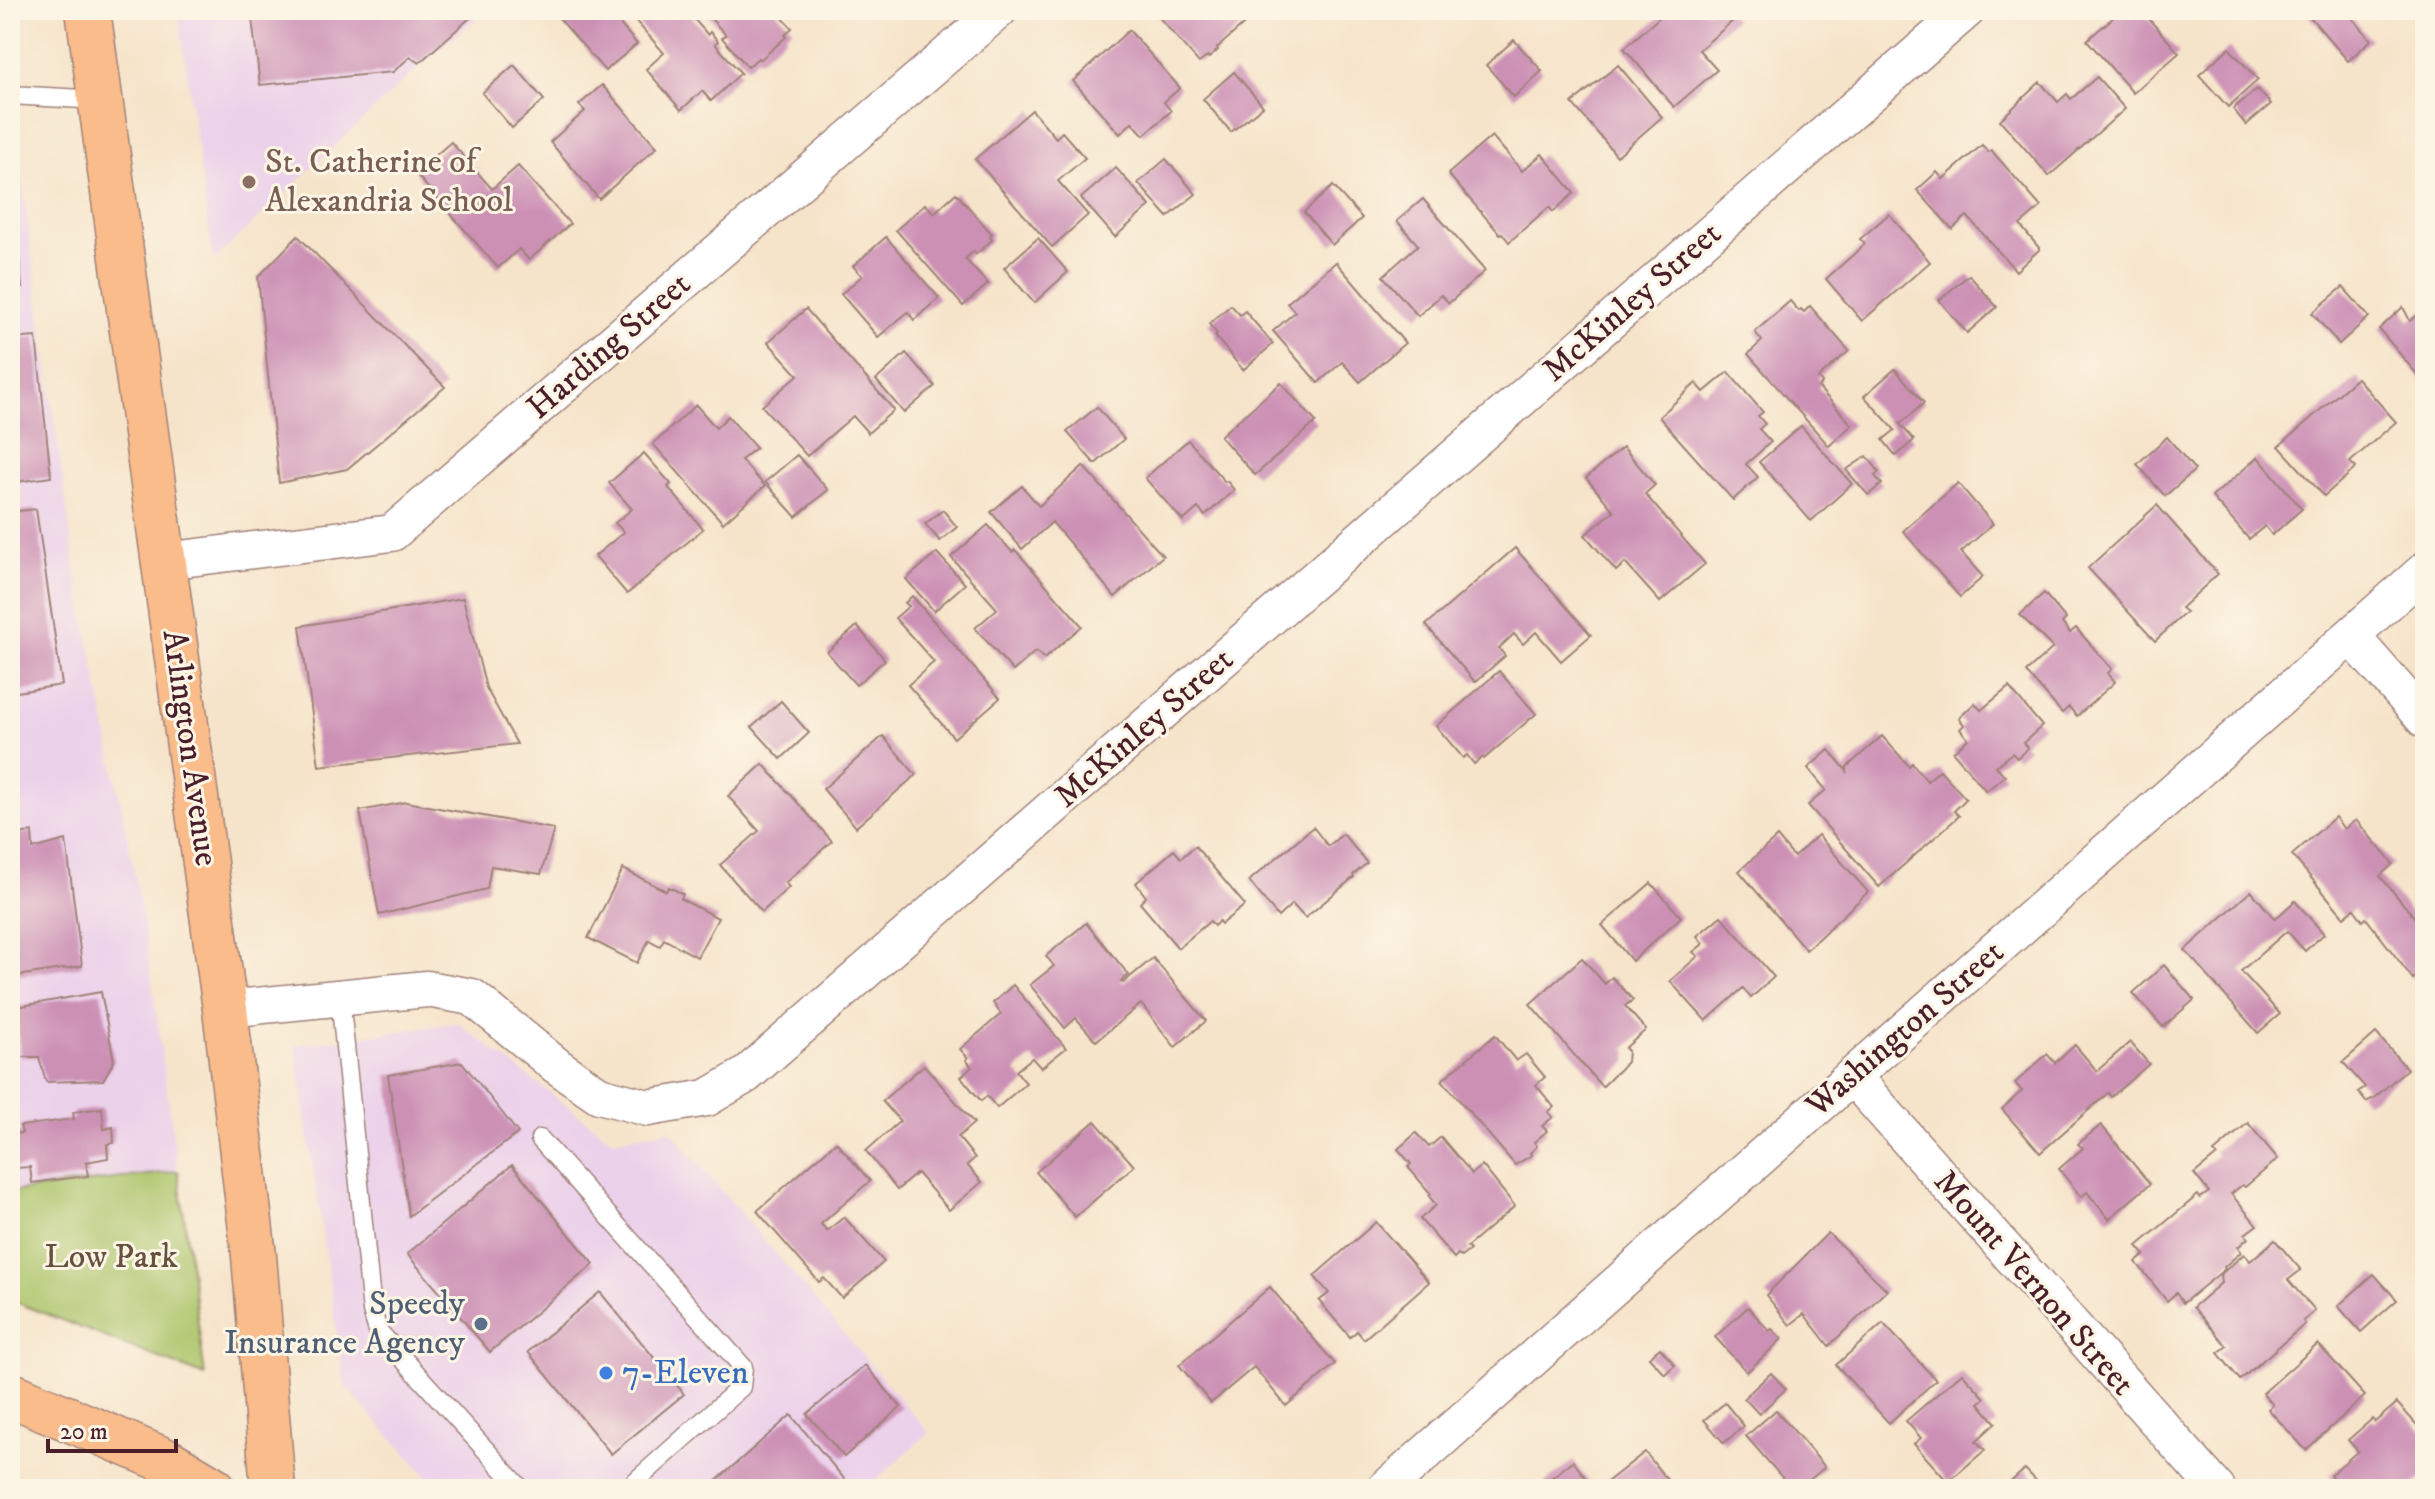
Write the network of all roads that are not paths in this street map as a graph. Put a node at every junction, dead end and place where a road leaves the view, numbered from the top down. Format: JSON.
{"nodes":[{"id":1,"x":88,"y":10,"type":"edge"},
{"id":2,"x":999,"y":10,"type":"edge"},
{"id":3,"x":1967,"y":10,"type":"edge"},
{"id":4,"x":10,"y":95,"type":"edge"},
{"id":5,"x":101,"y":100,"type":"junction"},
{"id":6,"x":165,"y":561,"type":"junction"},
{"id":7,"x":2425,"y":570,"type":"edge"},
{"id":8,"x":2351,"y":636,"type":"junction"},
{"id":9,"x":2425,"y":720,"type":"edge"},
{"id":10,"x":340,"y":997,"type":"junction"},
{"id":11,"x":225,"y":1009,"type":"junction"},
{"id":12,"x":1852,"y":1076,"type":"junction"},
{"id":13,"x":540,"y":1139,"type":"dead end"},
{"id":14,"x":10,"y":1394,"type":"edge"},
{"id":15,"x":214,"y":1489,"type":"edge"},
{"id":16,"x":273,"y":1489,"type":"edge"},
{"id":17,"x":521,"y":1489,"type":"edge"},
{"id":18,"x":627,"y":1489,"type":"edge"},
{"id":19,"x":1385,"y":1489,"type":"edge"},
{"id":20,"x":2217,"y":1489,"type":"edge"}],
"edges":[{"from":1,"to":5,"type":"main road","name":"Arlington Avenue"},
{"from":2,"to":6,"type":"street","name":"Harding Street"},
{"from":3,"to":10,"type":"street","name":"McKinley Street"},
{"from":4,"to":5,"type":"lane"},
{"from":5,"to":6,"type":"main road","name":"Arlington Avenue"},
{"from":6,"to":11,"type":"main road","name":"Arlington Avenue"},
{"from":7,"to":8,"type":"street","name":"Washington Street"},
{"from":8,"to":9,"type":"street"},
{"from":8,"to":12,"type":"street","name":"Washington Street"},
{"from":10,"to":11,"type":"street","name":"McKinley Street"},
{"from":10,"to":17,"type":"lane"},
{"from":11,"to":16,"type":"main road","name":"Arlington Avenue"},
{"from":12,"to":19,"type":"street","name":"Washington Street"},
{"from":12,"to":20,"type":"street","name":"Mount Vernon Street"},
{"from":13,"to":18,"type":"lane"},
{"from":14,"to":15,"type":"main road"}]}
